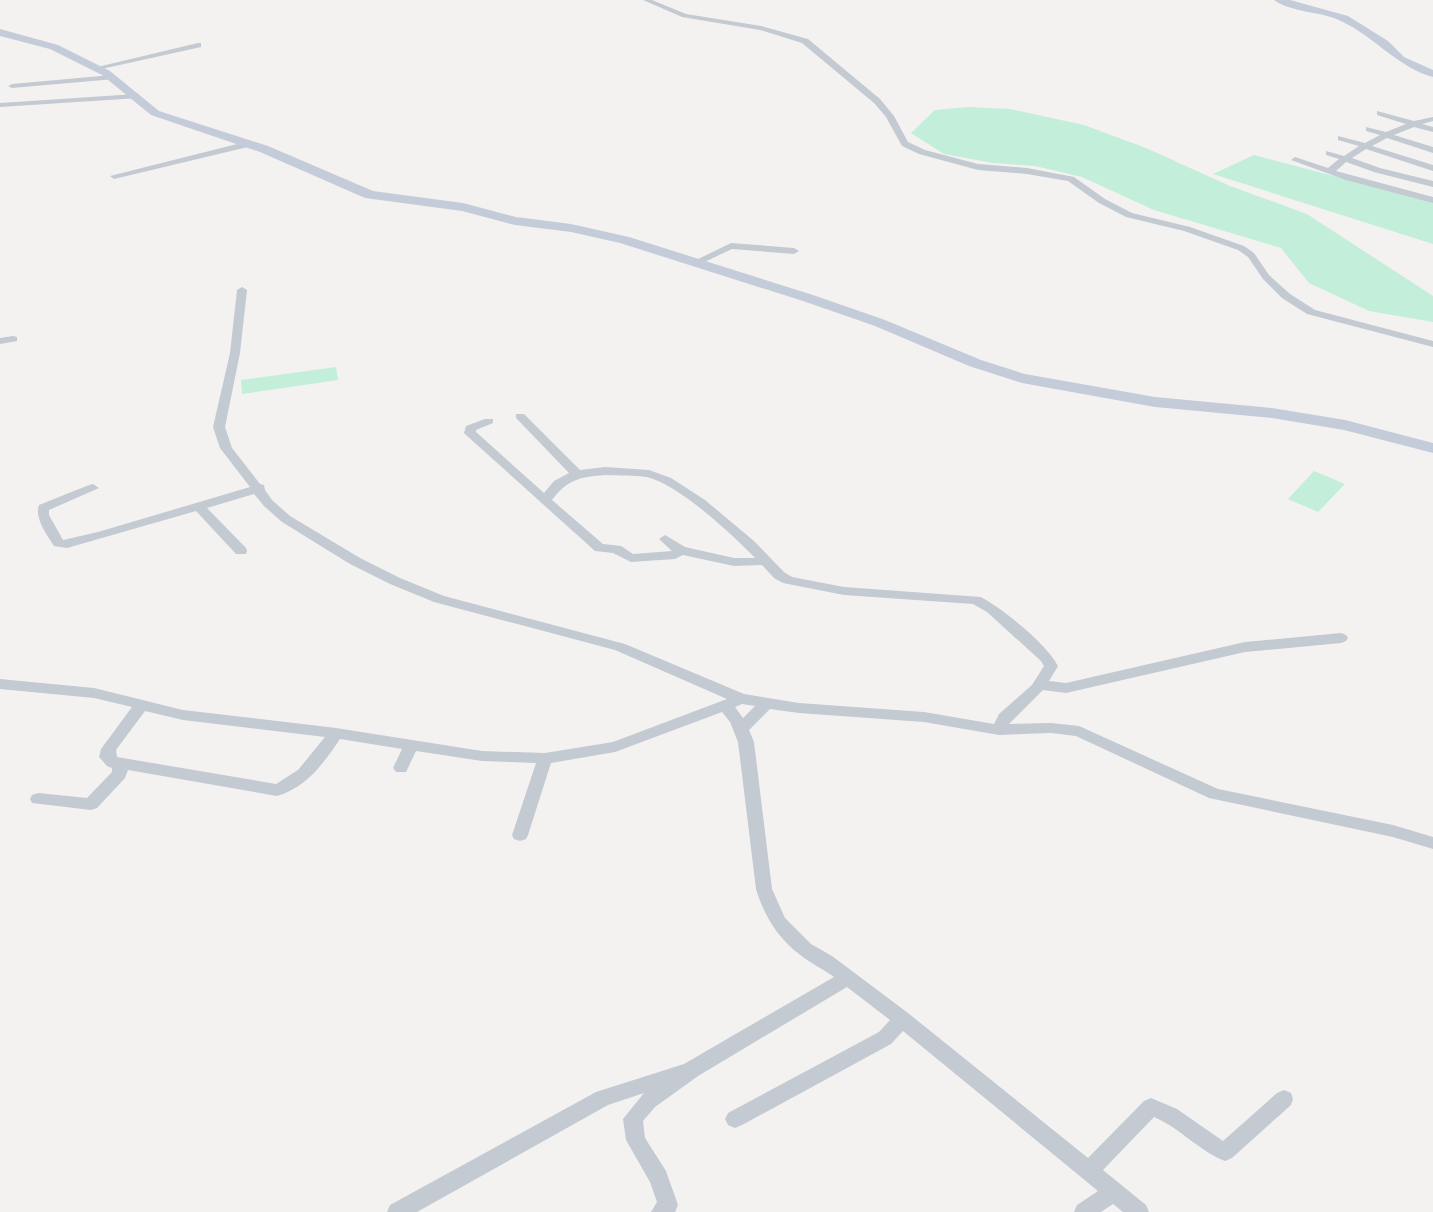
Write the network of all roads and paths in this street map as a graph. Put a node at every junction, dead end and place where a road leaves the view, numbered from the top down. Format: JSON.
{"nodes":[{"id":1,"x":646,"y":0,"type":"edge"},
{"id":2,"x":1279,"y":0,"type":"edge"},
{"id":3,"x":1,"y":33,"type":"edge"},
{"id":4,"x":198,"y":45,"type":"dead end"},
{"id":5,"x":97,"y":68,"type":"junction"},
{"id":6,"x":1433,"y":74,"type":"edge"},
{"id":7,"x":112,"y":77,"type":"junction"},
{"id":8,"x":12,"y":86,"type":"dead end"},
{"id":9,"x":136,"y":96,"type":"junction"},
{"id":10,"x":0,"y":105,"type":"edge"},
{"id":11,"x":1380,"y":113,"type":"dead end"},
{"id":12,"x":1433,"y":119,"type":"edge"},
{"id":13,"x":1414,"y":124,"type":"junction"},
{"id":14,"x":1369,"y":129,"type":"dead end"},
{"id":15,"x":1433,"y":130,"type":"edge"},
{"id":16,"x":1387,"y":136,"type":"junction"},
{"id":17,"x":1341,"y":138,"type":"dead end"},
{"id":18,"x":249,"y":144,"type":"junction"},
{"id":19,"x":1417,"y":146,"type":"junction"},
{"id":20,"x":1367,"y":147,"type":"junction"},
{"id":21,"x":1431,"y":149,"type":"edge"},
{"id":22,"x":1329,"y":153,"type":"dead end"},
{"id":23,"x":1397,"y":157,"type":"junction"},
{"id":24,"x":1343,"y":159,"type":"junction"},
{"id":25,"x":1295,"y":160,"type":"dead end"},
{"id":26,"x":1429,"y":166,"type":"edge"},
{"id":27,"x":1377,"y":170,"type":"junction"},
{"id":28,"x":1329,"y":172,"type":"junction"},
{"id":29,"x":114,"y":176,"type":"dead end"},
{"id":30,"x":1420,"y":181,"type":"junction"},
{"id":31,"x":1371,"y":184,"type":"junction"},
{"id":32,"x":1433,"y":184,"type":"edge"},
{"id":33,"x":1417,"y":196,"type":"junction"},
{"id":34,"x":1433,"y":200,"type":"edge"},
{"id":35,"x":794,"y":250,"type":"dead end"},
{"id":36,"x":695,"y":263,"type":"junction"},
{"id":37,"x":242,"y":290,"type":"dead end"},
{"id":38,"x":13,"y":339,"type":"dead end"},
{"id":39,"x":0,"y":341,"type":"edge"},
{"id":40,"x":1433,"y":344,"type":"edge"},
{"id":41,"x":520,"y":416,"type":"dead end"},
{"id":42,"x":489,"y":421,"type":"dead end"},
{"id":43,"x":1433,"y":448,"type":"edge"},
{"id":44,"x":577,"y":474,"type":"junction"},
{"id":45,"x":93,"y":488,"type":"dead end"},
{"id":46,"x":260,"y":488,"type":"junction"},
{"id":47,"x":545,"y":500,"type":"junction"},
{"id":48,"x":199,"y":507,"type":"junction"},
{"id":49,"x":665,"y":539,"type":"dead end"},
{"id":50,"x":681,"y":550,"type":"junction"},
{"id":51,"x":242,"y":551,"type":"dead end"},
{"id":52,"x":764,"y":560,"type":"junction"},
{"id":53,"x":1341,"y":638,"type":"dead end"},
{"id":54,"x":0,"y":684,"type":"edge"},
{"id":55,"x":1039,"y":685,"type":"junction"},
{"id":56,"x":733,"y":702,"type":"junction"},
{"id":57,"x":142,"y":704,"type":"junction"},
{"id":58,"x":766,"y":704,"type":"junction"},
{"id":59,"x":741,"y":729,"type":"junction"},
{"id":60,"x":999,"y":730,"type":"junction"},
{"id":61,"x":336,"y":733,"type":"junction"},
{"id":62,"x":411,"y":745,"type":"junction"},
{"id":63,"x":545,"y":758,"type":"junction"},
{"id":64,"x":120,"y":764,"type":"junction"},
{"id":65,"x":400,"y":768,"type":"dead end"},
{"id":66,"x":38,"y":799,"type":"dead end"},
{"id":67,"x":520,"y":835,"type":"dead end"},
{"id":68,"x":1433,"y":843,"type":"edge"},
{"id":69,"x":848,"y":978,"type":"junction"},
{"id":70,"x":902,"y":1019,"type":"junction"},
{"id":71,"x":691,"y":1070,"type":"junction"},
{"id":72,"x":1284,"y":1099,"type":"dead end"},
{"id":73,"x":735,"y":1119,"type":"dead end"},
{"id":74,"x":1090,"y":1170,"type":"junction"},
{"id":75,"x":1115,"y":1191,"type":"junction"},
{"id":76,"x":397,"y":1212,"type":"edge"},
{"id":77,"x":661,"y":1212,"type":"edge"},
{"id":78,"x":1084,"y":1212,"type":"edge"},
{"id":79,"x":1139,"y":1212,"type":"edge"}],
"edges":[{"from":1,"to":40,"type":"street"},
{"from":2,"to":6,"type":"street"},
{"from":3,"to":5,"type":"street"},
{"from":4,"to":5,"type":"street"},
{"from":5,"to":7,"type":"street"},
{"from":7,"to":8,"type":"street"},
{"from":7,"to":9,"type":"street"},
{"from":9,"to":10,"type":"street"},
{"from":9,"to":18,"type":"street"},
{"from":11,"to":13,"type":"street"},
{"from":12,"to":13,"type":"street"},
{"from":13,"to":15,"type":"street"},
{"from":13,"to":16,"type":"street"},
{"from":14,"to":16,"type":"street"},
{"from":16,"to":19,"type":"street"},
{"from":16,"to":20,"type":"street"},
{"from":17,"to":20,"type":"street"},
{"from":18,"to":29,"type":"street"},
{"from":18,"to":36,"type":"street"},
{"from":19,"to":21,"type":"street"},
{"from":19,"to":23,"type":"street"},
{"from":20,"to":23,"type":"street"},
{"from":20,"to":24,"type":"street"},
{"from":22,"to":24,"type":"street"},
{"from":23,"to":26,"type":"street"},
{"from":23,"to":27,"type":"street"},
{"from":24,"to":27,"type":"street"},
{"from":24,"to":28,"type":"street"},
{"from":25,"to":28,"type":"street"},
{"from":26,"to":30,"type":"street"},
{"from":27,"to":30,"type":"street"},
{"from":27,"to":31,"type":"street"},
{"from":28,"to":31,"type":"street"},
{"from":30,"to":32,"type":"street"},
{"from":30,"to":33,"type":"street"},
{"from":31,"to":33,"type":"street"},
{"from":33,"to":34,"type":"street"},
{"from":35,"to":36,"type":"street"},
{"from":36,"to":43,"type":"street"},
{"from":37,"to":46,"type":"street"},
{"from":38,"to":39,"type":"street"},
{"from":41,"to":44,"type":"street"},
{"from":42,"to":47,"type":"street"},
{"from":44,"to":47,"type":"street"},
{"from":44,"to":52,"type":"street"},
{"from":45,"to":48,"type":"street"},
{"from":46,"to":48,"type":"street"},
{"from":46,"to":56,"type":"street"},
{"from":47,"to":50,"type":"street"},
{"from":48,"to":51,"type":"street"},
{"from":49,"to":50,"type":"street"},
{"from":50,"to":52,"type":"street"},
{"from":52,"to":55,"type":"street"},
{"from":53,"to":55,"type":"street"},
{"from":54,"to":57,"type":"street"},
{"from":55,"to":60,"type":"street"},
{"from":56,"to":58,"type":"street"},
{"from":56,"to":59,"type":"street"},
{"from":56,"to":63,"type":"street"},
{"from":57,"to":61,"type":"street"},
{"from":57,"to":64,"type":"street"},
{"from":58,"to":59,"type":"street"},
{"from":58,"to":60,"type":"street"},
{"from":59,"to":69,"type":"street"},
{"from":60,"to":68,"type":"street"},
{"from":61,"to":62,"type":"street"},
{"from":61,"to":64,"type":"street"},
{"from":62,"to":63,"type":"street"},
{"from":62,"to":65,"type":"street"},
{"from":63,"to":67,"type":"street"},
{"from":64,"to":66,"type":"street"},
{"from":69,"to":70,"type":"street"},
{"from":69,"to":71,"type":"street"},
{"from":70,"to":73,"type":"street"},
{"from":70,"to":74,"type":"street"},
{"from":71,"to":76,"type":"street"},
{"from":71,"to":77,"type":"street"},
{"from":72,"to":74,"type":"street"},
{"from":74,"to":75,"type":"street"},
{"from":75,"to":78,"type":"street"},
{"from":75,"to":79,"type":"street"}]}
